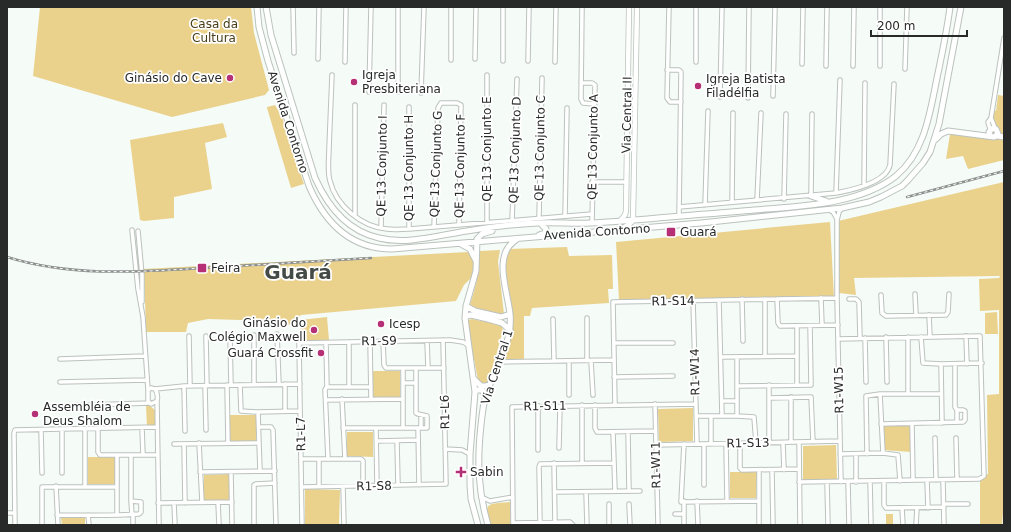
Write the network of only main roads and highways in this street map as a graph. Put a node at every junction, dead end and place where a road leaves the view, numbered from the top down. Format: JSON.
{"nodes":[{"id":1,"x":961,"y":7,"type":"edge"},
{"id":2,"x":257,"y":9,"type":"edge"},
{"id":3,"x":950,"y":9,"type":"edge"},
{"id":4,"x":266,"y":10,"type":"edge"},
{"id":5,"x":960,"y":16,"type":"junction"},
{"id":6,"x":940,"y":124,"type":"junction"},
{"id":7,"x":993,"y":132,"type":"junction"},
{"id":8,"x":1004,"y":136,"type":"edge"},
{"id":9,"x":934,"y":143,"type":"junction"},
{"id":10,"x":906,"y":167,"type":"junction"},
{"id":11,"x":315,"y":178,"type":"junction"},
{"id":12,"x":307,"y":179,"type":"junction"},
{"id":13,"x":908,"y":180,"type":"junction"},
{"id":14,"x":811,"y":196,"type":"road end"},
{"id":15,"x":829,"y":202,"type":"junction"},
{"id":16,"x":742,"y":211,"type":"junction"},
{"id":17,"x":710,"y":214,"type":"junction"},
{"id":18,"x":699,"y":216,"type":"junction"},
{"id":19,"x":744,"y":218,"type":"junction"},
{"id":20,"x":633,"y":220,"type":"junction"},
{"id":21,"x":539,"y":221,"type":"junction"},
{"id":22,"x":710,"y":222,"type":"junction"},
{"id":23,"x":514,"y":223,"type":"junction"},
{"id":24,"x":701,"y":223,"type":"junction"},
{"id":25,"x":349,"y":225,"type":"junction"},
{"id":26,"x":620,"y":230,"type":"junction"},
{"id":27,"x":340,"y":231,"type":"junction"},
{"id":28,"x":537,"y":236,"type":"junction"},
{"id":29,"x":518,"y":238,"type":"junction"},
{"id":30,"x":380,"y":239,"type":"junction"},
{"id":31,"x":477,"y":242,"type":"junction"},
{"id":32,"x":460,"y":243,"type":"junction"},
{"id":33,"x":377,"y":248,"type":"junction"},
{"id":34,"x":477,"y":264,"type":"junction"},
{"id":35,"x":466,"y":306,"type":"junction"},
{"id":36,"x":510,"y":314,"type":"junction"},
{"id":37,"x":465,"y":318,"type":"junction"},
{"id":38,"x":510,"y":330,"type":"junction"},
{"id":39,"x":473,"y":378,"type":"junction"},
{"id":40,"x":490,"y":384,"type":"junction"},
{"id":41,"x":474,"y":392,"type":"junction"},
{"id":42,"x":486,"y":396,"type":"junction"},
{"id":43,"x":477,"y":523,"type":"edge"},
{"id":44,"x":487,"y":523,"type":"edge"}],
"edges":[{"from":1,"to":5,"type":"main road","name":"Avenida Contorno"},
{"from":2,"to":4,"type":"main road"},
{"from":2,"to":12,"type":"main road","name":"Avenida Contorno"},
{"from":3,"to":5,"type":"main road"},
{"from":3,"to":10,"type":"main road","name":"Avenida Contorno"},
{"from":4,"to":11,"type":"main road","name":"Avenida Contorno"},
{"from":5,"to":6,"type":"main road","name":"Avenida Contorno"},
{"from":6,"to":7,"type":"main road"},
{"from":6,"to":9,"type":"main road","name":"Avenida Contorno"},
{"from":7,"to":8,"type":"main road"},
{"from":7,"to":9,"type":"main road"},
{"from":9,"to":13,"type":"main road","name":"Avenida Contorno"},
{"from":10,"to":13,"type":"main road"},
{"from":10,"to":15,"type":"main road","name":"Avenida Contorno"},
{"from":11,"to":12,"type":"main road"},
{"from":11,"to":25,"type":"main road","name":"Avenida Contorno"},
{"from":12,"to":27,"type":"main road","name":"Avenida Contorno"},
{"from":13,"to":19,"type":"main road","name":"Avenida Contorno"},
{"from":14,"to":15,"type":"main road"},
{"from":15,"to":16,"type":"main road","name":"Avenida Contorno"},
{"from":16,"to":17,"type":"main road","name":"Avenida Contorno"},
{"from":16,"to":19,"type":"main road"},
{"from":17,"to":18,"type":"main road","name":"Avenida Contorno"},
{"from":17,"to":22,"type":"main road"},
{"from":18,"to":20,"type":"main road","name":"Avenida Contorno"},
{"from":18,"to":24,"type":"main road"},
{"from":19,"to":22,"type":"main road","name":"Avenida Contorno"},
{"from":20,"to":21,"type":"main road","name":"Avenida Contorno"},
{"from":20,"to":26,"type":"main road"},
{"from":21,"to":23,"type":"main road","name":"Avenida Contorno"},
{"from":21,"to":28,"type":"main road"},
{"from":22,"to":24,"type":"main road","name":"Avenida Contorno"},
{"from":23,"to":30,"type":"main road","name":"Avenida Contorno"},
{"from":23,"to":31,"type":"main road"},
{"from":24,"to":26,"type":"main road","name":"Avenida Contorno"},
{"from":25,"to":27,"type":"main road"},
{"from":25,"to":30,"type":"main road","name":"Avenida Contorno"},
{"from":26,"to":28,"type":"main road","name":"Avenida Contorno"},
{"from":27,"to":33,"type":"main road","name":"Avenida Contorno"},
{"from":28,"to":29,"type":"main road","name":"Avenida Contorno"},
{"from":29,"to":31,"type":"main road","name":"Avenida Contorno"},
{"from":29,"to":36,"type":"main road","name":"Via Central 1"},
{"from":30,"to":33,"type":"main road"},
{"from":31,"to":32,"type":"main road","name":"Avenida Contorno"},
{"from":31,"to":34,"type":"main road","name":"Via Central 1"},
{"from":32,"to":33,"type":"main road","name":"Avenida Contorno"},
{"from":32,"to":34,"type":"main road"},
{"from":34,"to":35,"type":"main road","name":"Via Central 1"},
{"from":35,"to":36,"type":"main road"},
{"from":35,"to":37,"type":"main road","name":"Via Central 1"},
{"from":36,"to":38,"type":"main road","name":"Via Central 1"},
{"from":37,"to":38,"type":"main road"},
{"from":37,"to":39,"type":"main road","name":"Via Central 1"},
{"from":38,"to":40,"type":"main road","name":"Via Central 1"},
{"from":39,"to":40,"type":"main road"},
{"from":39,"to":41,"type":"main road","name":"Via Central 1"},
{"from":40,"to":42,"type":"main road","name":"Via Central 1"},
{"from":41,"to":42,"type":"main road"},
{"from":41,"to":43,"type":"main road","name":"Via Central 1"},
{"from":42,"to":44,"type":"main road","name":"Via Central 1"},
{"from":43,"to":44,"type":"main road"}]}
